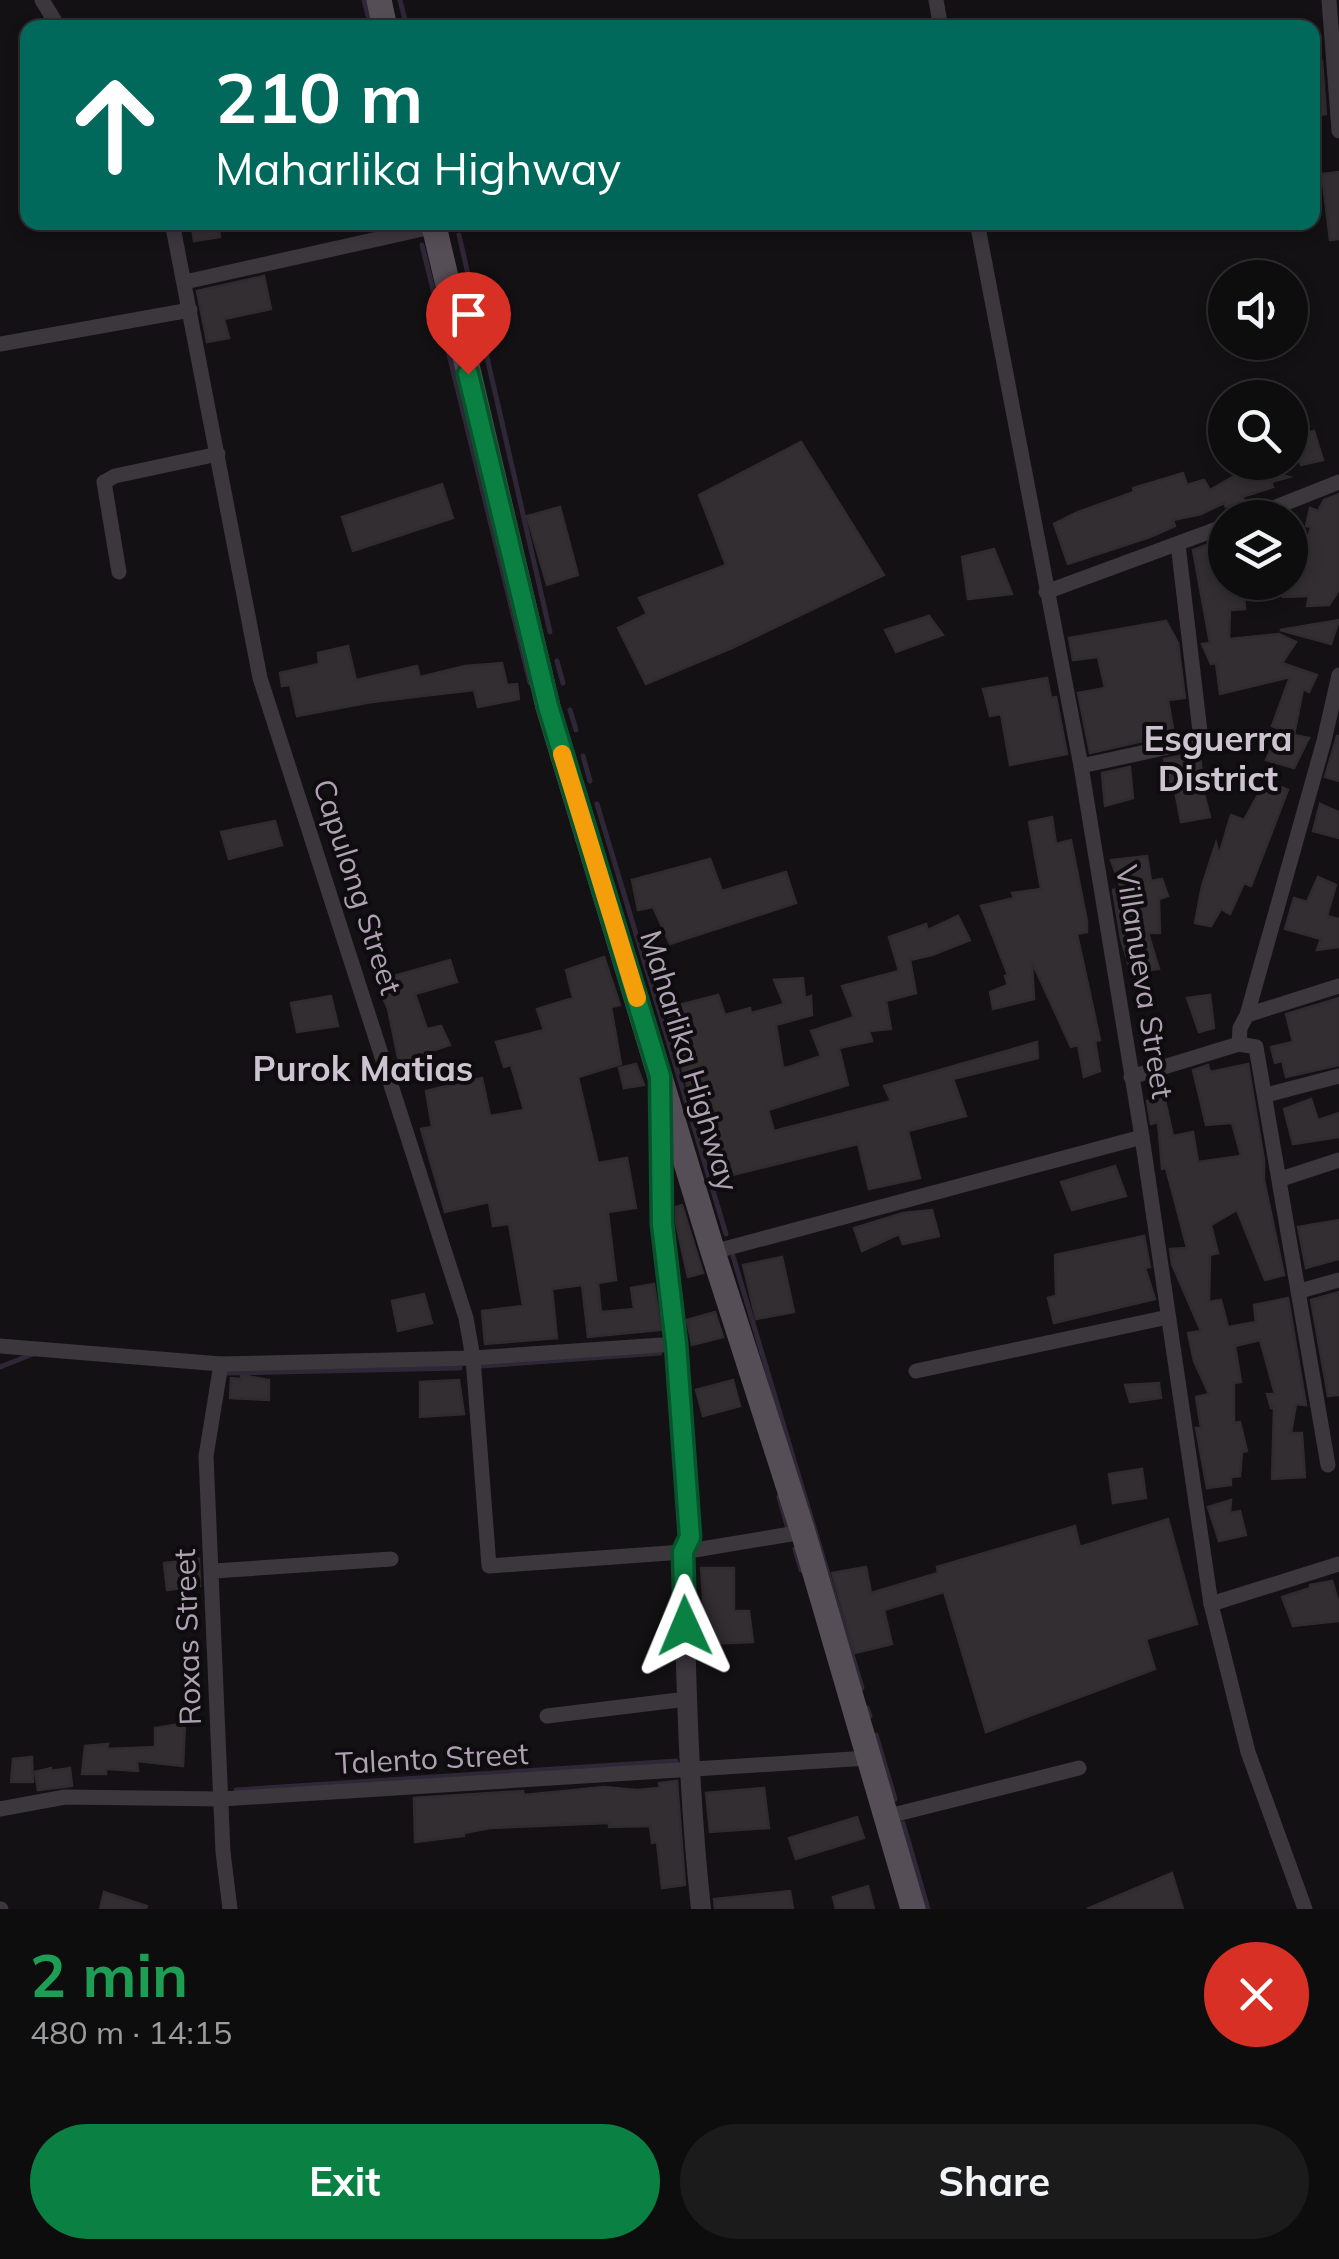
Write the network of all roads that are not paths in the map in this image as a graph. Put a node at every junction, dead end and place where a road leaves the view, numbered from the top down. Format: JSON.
{"nodes":[{"id":1,"x":1329,"y":0,"type":"edge"},
{"id":2,"x":1339,"y":131,"type":"edge"},
{"id":3,"x":174,"y":230,"type":"edge"},
{"id":4,"x":415,"y":230,"type":"edge"},
{"id":5,"x":442,"y":230,"type":"edge"},
{"id":6,"x":978,"y":230,"type":"edge"},
{"id":7,"x":185,"y":282,"type":"junction"},
{"id":8,"x":190,"y":310,"type":"junction"},
{"id":9,"x":0,"y":344,"type":"edge"},
{"id":10,"x":218,"y":454,"type":"junction"},
{"id":11,"x":1339,"y":482,"type":"edge"},
{"id":12,"x":1294,"y":500,"type":"edge"},
{"id":13,"x":1208,"y":533,"type":"edge"},
{"id":14,"x":1178,"y":544,"type":"junction"},
{"id":15,"x":119,"y":572,"type":"dead end"},
{"id":16,"x":1046,"y":592,"type":"junction"},
{"id":17,"x":1339,"y":675,"type":"edge"},
{"id":18,"x":1081,"y":766,"type":"junction"},
{"id":19,"x":1339,"y":986,"type":"edge"},
{"id":20,"x":1247,"y":1015,"type":"junction"},
{"id":21,"x":1239,"y":1044,"type":"junction"},
{"id":22,"x":660,"y":1076,"type":"junction"},
{"id":23,"x":1132,"y":1076,"type":"junction"},
{"id":24,"x":1339,"y":1076,"type":"edge"},
{"id":25,"x":1266,"y":1095,"type":"junction"},
{"id":26,"x":1142,"y":1138,"type":"junction"},
{"id":27,"x":1339,"y":1160,"type":"edge"},
{"id":28,"x":1281,"y":1179,"type":"junction"},
{"id":29,"x":712,"y":1252,"type":"junction"},
{"id":30,"x":1339,"y":1280,"type":"edge"},
{"id":31,"x":1300,"y":1291,"type":"junction"},
{"id":32,"x":1168,"y":1317,"type":"junction"},
{"id":33,"x":676,"y":1344,"type":"junction"},
{"id":34,"x":0,"y":1346,"type":"edge"},
{"id":35,"x":473,"y":1358,"type":"junction"},
{"id":36,"x":221,"y":1364,"type":"junction"},
{"id":37,"x":916,"y":1371,"type":"dead end"},
{"id":38,"x":1339,"y":1408,"type":"edge"},
{"id":39,"x":1321,"y":1414,"type":"junction"},
{"id":40,"x":1328,"y":1465,"type":"dead end"},
{"id":41,"x":802,"y":1532,"type":"junction"},
{"id":42,"x":683,"y":1552,"type":"junction"},
{"id":43,"x":391,"y":1559,"type":"dead end"},
{"id":44,"x":1339,"y":1564,"type":"edge"},
{"id":45,"x":214,"y":1571,"type":"junction"},
{"id":46,"x":1211,"y":1604,"type":"junction"},
{"id":47,"x":687,"y":1699,"type":"junction"},
{"id":48,"x":546,"y":1716,"type":"dead end"},
{"id":49,"x":868,"y":1758,"type":"junction"},
{"id":50,"x":1078,"y":1768,"type":"dead end"},
{"id":51,"x":690,"y":1770,"type":"junction"},
{"id":52,"x":222,"y":1798,"type":"junction"},
{"id":53,"x":0,"y":1809,"type":"edge"},
{"id":54,"x":885,"y":1816,"type":"junction"},
{"id":55,"x":230,"y":1909,"type":"edge"},
{"id":56,"x":701,"y":1909,"type":"edge"},
{"id":57,"x":914,"y":1909,"type":"edge"},
{"id":58,"x":1306,"y":1909,"type":"edge"}],
"edges":[{"from":1,"to":2,"type":"street"},
{"from":3,"to":7,"type":"street","name":"Capulong Street"},
{"from":4,"to":7,"type":"street"},
{"from":5,"to":22,"type":"main road","name":"Maharlika Highway"},
{"from":6,"to":16,"type":"street","name":"Villanueva Street"},
{"from":7,"to":8,"type":"street","name":"Capulong Street"},
{"from":8,"to":9,"type":"street"},
{"from":8,"to":10,"type":"street","name":"Capulong Street"},
{"from":10,"to":15,"type":"street"},
{"from":10,"to":35,"type":"street","name":"Capulong Street"},
{"from":11,"to":12,"type":"street"},
{"from":13,"to":14,"type":"street"},
{"from":14,"to":16,"type":"street"},
{"from":14,"to":18,"type":"street"},
{"from":16,"to":18,"type":"street","name":"Villanueva Street"},
{"from":17,"to":20,"type":"street"},
{"from":18,"to":23,"type":"street","name":"Villanueva Street"},
{"from":19,"to":20,"type":"street"},
{"from":20,"to":21,"type":"street"},
{"from":21,"to":23,"type":"street"},
{"from":21,"to":25,"type":"street"},
{"from":22,"to":29,"type":"main road","name":"Maharlika Highway"},
{"from":22,"to":33,"type":"street"},
{"from":23,"to":26,"type":"street","name":"Villanueva Street"},
{"from":24,"to":25,"type":"street"},
{"from":25,"to":28,"type":"street"},
{"from":26,"to":29,"type":"street"},
{"from":26,"to":32,"type":"street","name":"Villanueva Street"},
{"from":27,"to":28,"type":"street"},
{"from":28,"to":31,"type":"street"},
{"from":29,"to":41,"type":"main road","name":"Maharlika Highway"},
{"from":30,"to":31,"type":"street"},
{"from":31,"to":39,"type":"street"},
{"from":32,"to":37,"type":"street"},
{"from":32,"to":46,"type":"street","name":"Villanueva Street"},
{"from":33,"to":35,"type":"street"},
{"from":33,"to":42,"type":"street"},
{"from":34,"to":36,"type":"street"},
{"from":35,"to":36,"type":"street"},
{"from":35,"to":42,"type":"street","name":"Capulong Street"},
{"from":36,"to":45,"type":"street","name":"Roxas Street"},
{"from":38,"to":39,"type":"street"},
{"from":39,"to":40,"type":"street"},
{"from":41,"to":42,"type":"street"},
{"from":41,"to":49,"type":"main road","name":"Maharlika Highway"},
{"from":42,"to":47,"type":"street"},
{"from":43,"to":45,"type":"street"},
{"from":44,"to":46,"type":"street"},
{"from":45,"to":52,"type":"street","name":"Roxas Street"},
{"from":46,"to":58,"type":"street","name":"Villanueva Street"},
{"from":47,"to":48,"type":"street"},
{"from":47,"to":51,"type":"street"},
{"from":49,"to":51,"type":"street","name":"Talento Street"},
{"from":49,"to":54,"type":"main road","name":"Maharlika Highway"},
{"from":50,"to":54,"type":"street"},
{"from":51,"to":52,"type":"street","name":"Talento Street"},
{"from":51,"to":56,"type":"street"},
{"from":52,"to":53,"type":"street","name":"Talento Street"},
{"from":52,"to":55,"type":"street","name":"Roxas Street"},
{"from":54,"to":57,"type":"main road","name":"Maharlika Highway"}]}
